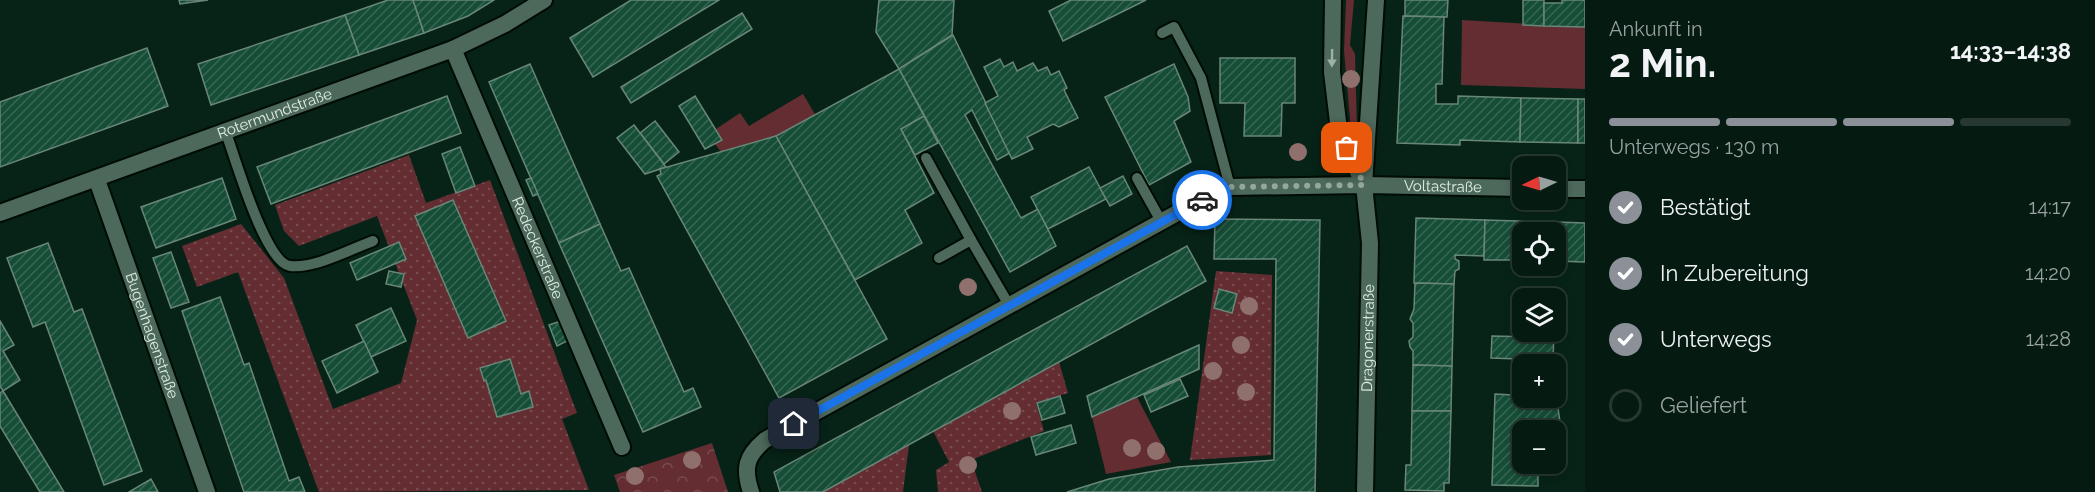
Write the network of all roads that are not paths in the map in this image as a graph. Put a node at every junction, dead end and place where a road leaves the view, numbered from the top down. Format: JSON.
{"nodes":[{"id":1,"x":544,"y":0,"type":"edge"},
{"id":2,"x":1333,"y":0,"type":"edge"},
{"id":3,"x":1376,"y":0,"type":"edge"},
{"id":4,"x":1162,"y":33,"type":"dead end"},
{"id":5,"x":453,"y":49,"type":"junction"},
{"id":6,"x":226,"y":132,"type":"junction"},
{"id":7,"x":926,"y":158,"type":"dead end"},
{"id":8,"x":1137,"y":178,"type":"dead end"},
{"id":9,"x":97,"y":180,"type":"junction"},
{"id":10,"x":1364,"y":185,"type":"junction"},
{"id":11,"x":1230,"y":187,"type":"junction"},
{"id":12,"x":1512,"y":188,"type":"edge"},
{"id":13,"x":1566,"y":189,"type":"edge"},
{"id":14,"x":1585,"y":189,"type":"edge"},
{"id":15,"x":0,"y":213,"type":"edge"},
{"id":16,"x":1161,"y":221,"type":"junction"},
{"id":17,"x":971,"y":240,"type":"junction"},
{"id":18,"x":374,"y":241,"type":"dead end"},
{"id":19,"x":939,"y":258,"type":"dead end"},
{"id":20,"x":1009,"y":305,"type":"junction"},
{"id":21,"x":622,"y":447,"type":"dead end"},
{"id":22,"x":207,"y":492,"type":"edge"},
{"id":23,"x":751,"y":492,"type":"edge"},
{"id":24,"x":1365,"y":492,"type":"edge"}],
"edges":[{"from":1,"to":5,"type":"street","name":"Rotermundstraße"},
{"from":2,"to":10,"type":"street","name":"Dragonerstraße","one_way":true},
{"from":3,"to":10,"type":"street","name":"Dragonerstraße"},
{"from":4,"to":11,"type":"lane"},
{"from":5,"to":6,"type":"street","name":"Rotermundstraße"},
{"from":5,"to":21,"type":"street","name":"Redeckerstraße"},
{"from":6,"to":9,"type":"street","name":"Rotermundstraße"},
{"from":6,"to":18,"type":"lane"},
{"from":7,"to":17,"type":"lane"},
{"from":8,"to":16,"type":"lane"},
{"from":9,"to":15,"type":"street","name":"Rotermundstraße"},
{"from":9,"to":22,"type":"street","name":"Bugenhagenstraße"},
{"from":10,"to":11,"type":"street","name":"Voltastraße"},
{"from":10,"to":12,"type":"street","name":"Voltastraße"},
{"from":10,"to":24,"type":"street","name":"Dragonerstraße"},
{"from":11,"to":16,"type":"street"},
{"from":13,"to":14,"type":"street"},
{"from":16,"to":20,"type":"street"},
{"from":17,"to":19,"type":"lane"},
{"from":17,"to":20,"type":"lane"},
{"from":20,"to":23,"type":"street"}]}
